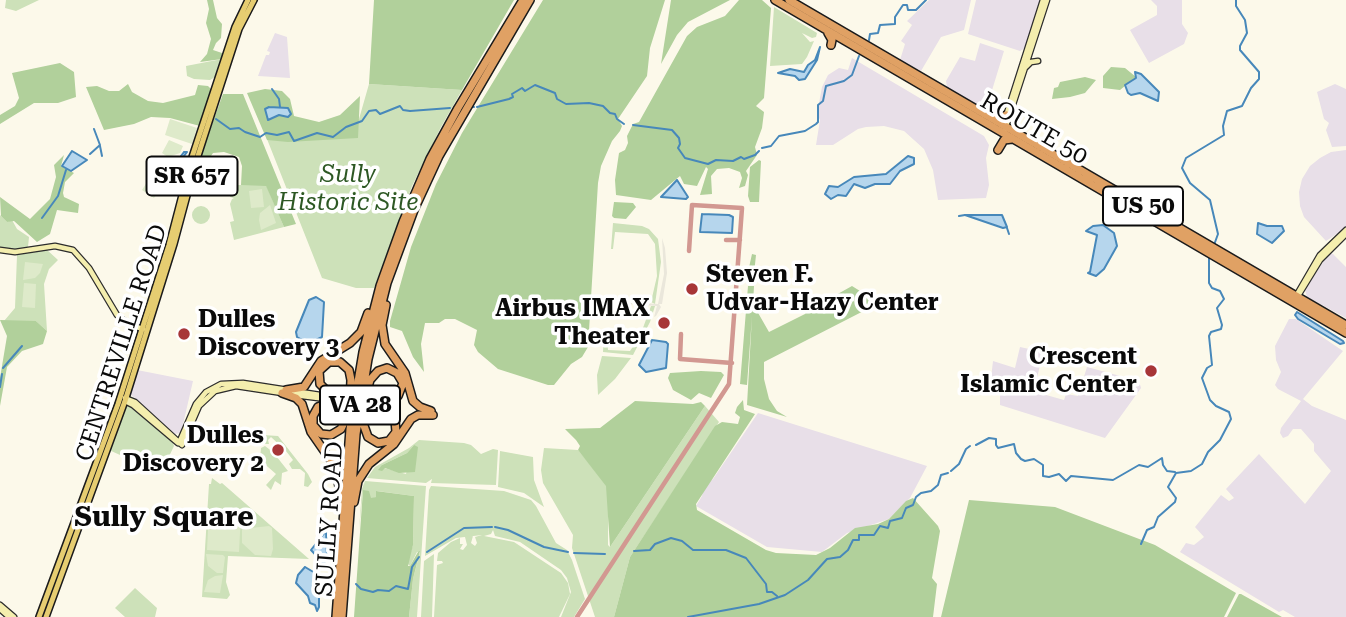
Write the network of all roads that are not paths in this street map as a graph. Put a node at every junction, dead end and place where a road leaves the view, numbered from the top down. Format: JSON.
{"nodes":[{"id":1,"x":248,"y":0,"type":"edge"},
{"id":2,"x":254,"y":0,"type":"edge"},
{"id":3,"x":521,"y":0,"type":"edge"},
{"id":4,"x":533,"y":0,"type":"edge"},
{"id":5,"x":775,"y":0,"type":"edge"},
{"id":6,"x":789,"y":0,"type":"edge"},
{"id":7,"x":1045,"y":0,"type":"edge"},
{"id":8,"x":825,"y":29,"type":"junction"},
{"id":9,"x":505,"y":36,"type":"junction"},
{"id":10,"x":831,"y":45,"type":"dead end"},
{"id":11,"x":1038,"y":61,"type":"dead end"},
{"id":12,"x":1026,"y":67,"type":"junction"},
{"id":13,"x":1006,"y":115,"type":"junction"},
{"id":14,"x":993,"y":119,"type":"junction"},
{"id":15,"x":1003,"y":129,"type":"junction"},
{"id":16,"x":1013,"y":139,"type":"junction"},
{"id":17,"x":998,"y":150,"type":"dead end"},
{"id":18,"x":414,"y":210,"type":"junction"},
{"id":19,"x":399,"y":231,"type":"junction"},
{"id":20,"x":1346,"y":232,"type":"edge"},
{"id":21,"x":1205,"y":246,"type":"junction"},
{"id":22,"x":0,"y":250,"type":"edge"},
{"id":23,"x":1296,"y":298,"type":"junction"},
{"id":24,"x":386,"y":304,"type":"junction"},
{"id":25,"x":369,"y":313,"type":"junction"},
{"id":26,"x":1346,"y":325,"type":"edge"},
{"id":27,"x":144,"y":328,"type":"junction"},
{"id":28,"x":1346,"y":333,"type":"edge"},
{"id":29,"x":284,"y":391,"type":"junction"},
{"id":30,"x":123,"y":398,"type":"junction"},
{"id":31,"x":342,"y":401,"type":"junction"},
{"id":32,"x":367,"y":403,"type":"junction"},
{"id":33,"x":348,"y":414,"type":"junction"},
{"id":34,"x":340,"y":501,"type":"junction"},
{"id":35,"x":354,"y":506,"type":"junction"},
{"id":36,"x":338,"y":597,"type":"junction"},
{"id":37,"x":0,"y":607,"type":"edge"},
{"id":38,"x":343,"y":607,"type":"junction"},
{"id":39,"x":11,"y":617,"type":"edge"},
{"id":40,"x":39,"y":617,"type":"edge"},
{"id":41,"x":46,"y":617,"type":"edge"},
{"id":42,"x":336,"y":617,"type":"edge"},
{"id":43,"x":342,"y":617,"type":"edge"}],
"edges":[{"from":1,"to":27,"type":"main road","name":"CENTREVILLE ROAD","number":"SR 657"},
{"from":2,"to":27,"type":"main road","name":"CENTREVILLE ROAD","number":"SR 657"},
{"from":3,"to":9,"type":"highway"},
{"from":4,"to":9,"type":"highway"},
{"from":5,"to":8,"type":"highway","name":"ROUTE 50","number":"US 50"},
{"from":6,"to":14,"type":"highway","name":"ROUTE 50","number":"US 50"},
{"from":7,"to":12,"type":"main road"},
{"from":7,"to":13,"type":"main road"},
{"from":8,"to":10,"type":"highway"},
{"from":8,"to":15,"type":"highway","name":"ROUTE 50","number":"US 50"},
{"from":9,"to":18,"type":"highway","name":"SULLY ROAD","number":"VA 28"},
{"from":9,"to":19,"type":"highway","name":"SULLY ROAD","number":"VA 28"},
{"from":11,"to":12,"type":"main road"},
{"from":12,"to":15,"type":"main road"},
{"from":13,"to":14,"type":"highway"},
{"from":13,"to":15,"type":"main road"},
{"from":14,"to":15,"type":"highway","name":"ROUTE 50","number":"US 50"},
{"from":15,"to":16,"type":"highway","name":"ROUTE 50","number":"US 50"},
{"from":15,"to":21,"type":"highway","name":"ROUTE 50","number":"US 50"},
{"from":16,"to":17,"type":"highway"},
{"from":16,"to":21,"type":"highway","name":"ROUTE 50","number":"US 50"},
{"from":18,"to":24,"type":"highway"},
{"from":18,"to":38,"type":"highway","name":"SULLY ROAD","number":"VA 28"},
{"from":19,"to":25,"type":"highway"},
{"from":19,"to":36,"type":"highway","name":"SULLY ROAD","number":"VA 28"},
{"from":20,"to":23,"type":"main road"},
{"from":21,"to":23,"type":"highway","name":"ROUTE 50","number":"US 50"},
{"from":22,"to":27,"type":"main road"},
{"from":23,"to":26,"type":"highway","name":"ROUTE 50","number":"US 50"},
{"from":23,"to":28,"type":"highway","name":"ROUTE 50","number":"US 50"},
{"from":24,"to":32,"type":"highway"},
{"from":24,"to":35,"type":"highway"},
{"from":25,"to":29,"type":"highway"},
{"from":25,"to":31,"type":"highway"},
{"from":27,"to":30,"type":"main road","name":"CENTREVILLE ROAD","number":"SR 657"},
{"from":29,"to":30,"type":"main road"},
{"from":29,"to":31,"type":"main road"},
{"from":29,"to":34,"type":"highway"},
{"from":30,"to":40,"type":"main road","name":"CENTREVILLE ROAD","number":"SR 657"},
{"from":30,"to":41,"type":"main road","name":"CENTREVILLE ROAD","number":"SR 657"},
{"from":31,"to":31,"type":"highway"},
{"from":31,"to":32,"type":"main road","bridge":true},
{"from":31,"to":33,"type":"highway"},
{"from":31,"to":33,"type":"highway"},
{"from":32,"to":32,"type":"highway"},
{"from":32,"to":32,"type":"highway"},
{"from":32,"to":35,"type":"highway"},
{"from":33,"to":34,"type":"highway"},
{"from":34,"to":36,"type":"highway"},
{"from":35,"to":38,"type":"highway"},
{"from":36,"to":42,"type":"highway","name":"SULLY ROAD","number":"VA 28"},
{"from":37,"to":39,"type":"main road"},
{"from":38,"to":43,"type":"highway","name":"SULLY ROAD","number":"VA 28"}]}
